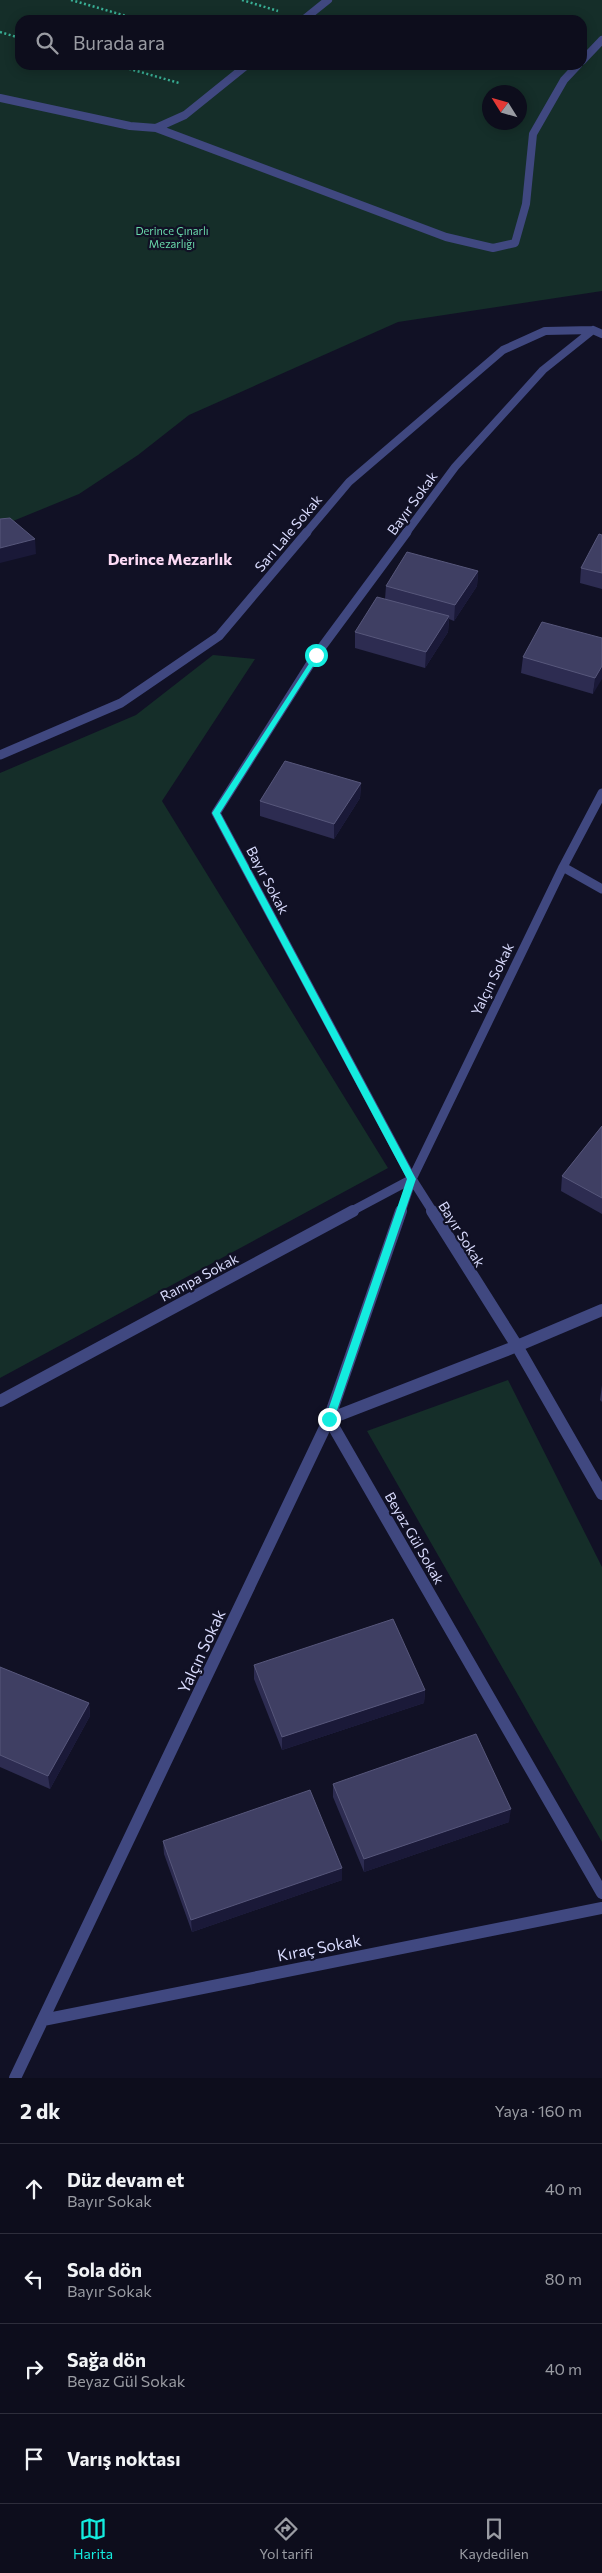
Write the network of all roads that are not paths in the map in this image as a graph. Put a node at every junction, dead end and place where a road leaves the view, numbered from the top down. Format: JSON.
{"nodes":[{"id":1,"x":328,"y":0,"type":"edge"},
{"id":2,"x":309,"y":15,"type":"edge"},
{"id":3,"x":602,"y":40,"type":"edge"},
{"id":4,"x":587,"y":56,"type":"edge"},
{"id":5,"x":241,"y":70,"type":"edge"},
{"id":6,"x":573,"y":70,"type":"edge"},
{"id":7,"x":0,"y":98,"type":"edge"},
{"id":8,"x":156,"y":128,"type":"junction"},
{"id":9,"x":597,"y":332,"type":"edge"},
{"id":10,"x":0,"y":755,"type":"edge"},
{"id":11,"x":602,"y":793,"type":"edge"},
{"id":12,"x":563,"y":866,"type":"junction"},
{"id":13,"x":602,"y":889,"type":"edge"},
{"id":14,"x":412,"y":1179,"type":"junction"},
{"id":15,"x":602,"y":1310,"type":"edge"},
{"id":16,"x":516,"y":1346,"type":"junction"},
{"id":17,"x":0,"y":1401,"type":"edge"},
{"id":18,"x":329,"y":1419,"type":"junction"},
{"id":19,"x":602,"y":1494,"type":"edge"},
{"id":20,"x":602,"y":1893,"type":"edge"},
{"id":21,"x":602,"y":1908,"type":"edge"},
{"id":22,"x":43,"y":2020,"type":"junction"},
{"id":23,"x":15,"y":2078,"type":"edge"}],
"edges":[{"from":1,"to":2,"type":"street"},
{"from":3,"to":4,"type":"street"},
{"from":5,"to":8,"type":"street"},
{"from":6,"to":8,"type":"street"},
{"from":7,"to":8,"type":"street"},
{"from":9,"to":10,"type":"street","name":"Sarı Lale Sokak"},
{"from":9,"to":14,"type":"street","name":"Bayır Sokak"},
{"from":11,"to":12,"type":"street","name":"Yalçın Sokak"},
{"from":12,"to":13,"type":"street"},
{"from":12,"to":14,"type":"street","name":"Yalçın Sokak"},
{"from":14,"to":16,"type":"street","name":"Bayır Sokak"},
{"from":14,"to":17,"type":"street","name":"Rampa Sokak"},
{"from":14,"to":18,"type":"street"},
{"from":15,"to":16,"type":"street"},
{"from":16,"to":18,"type":"street"},
{"from":16,"to":19,"type":"street","name":"Bayır Sokak"},
{"from":18,"to":20,"type":"street","name":"Beyaz Gül Sokak"},
{"from":18,"to":22,"type":"street","name":"Yalçın Sokak"},
{"from":21,"to":22,"type":"street","name":"Kıraç Sokak"},
{"from":22,"to":23,"type":"street","name":"Yalçın Sokak"}]}
